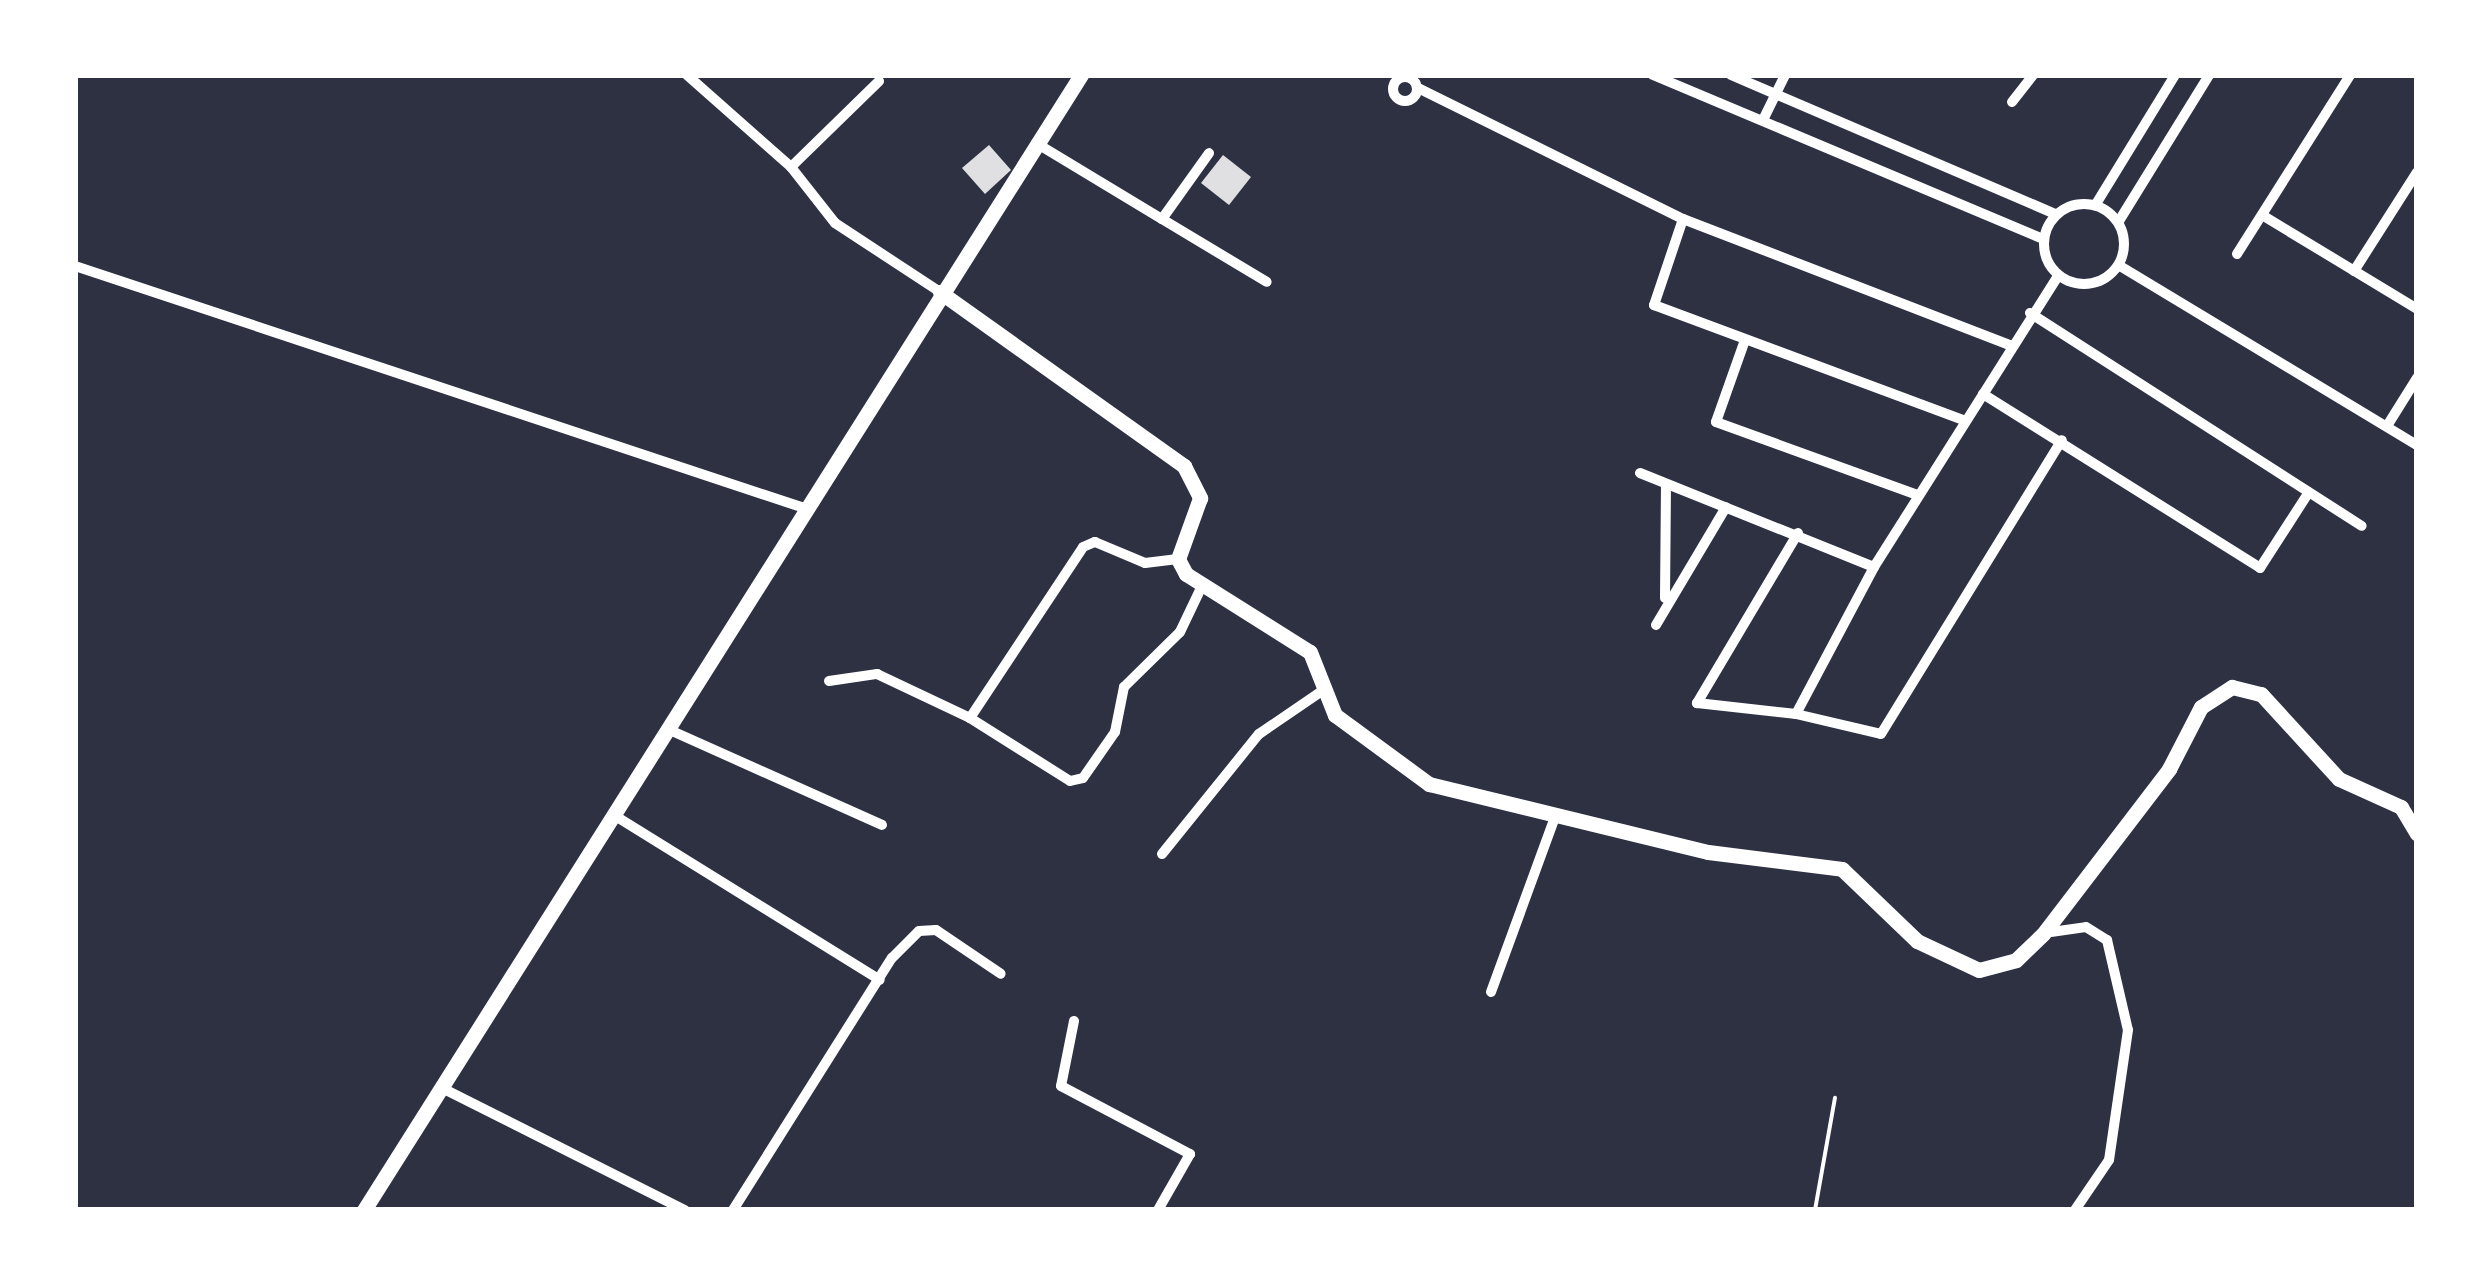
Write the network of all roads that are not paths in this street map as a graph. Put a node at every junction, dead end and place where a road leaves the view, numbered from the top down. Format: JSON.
{"nodes":[{"id":1,"x":687,"y":75,"type":"edge"},
{"id":2,"x":1080,"y":75,"type":"edge"},
{"id":3,"x":1654,"y":75,"type":"edge"},
{"id":4,"x":1731,"y":75,"type":"edge"},
{"id":5,"x":1785,"y":75,"type":"edge"},
{"id":6,"x":2033,"y":75,"type":"edge"},
{"id":7,"x":2175,"y":75,"type":"edge"},
{"id":8,"x":2209,"y":75,"type":"edge"},
{"id":9,"x":2350,"y":75,"type":"edge"},
{"id":10,"x":1398,"y":77,"type":"edge"},
{"id":11,"x":878,"y":81,"type":"dead end"},
{"id":12,"x":1418,"y":88,"type":"junction"},
{"id":13,"x":1776,"y":96,"type":"junction"},
{"id":14,"x":2012,"y":102,"type":"dead end"},
{"id":15,"x":1763,"y":120,"type":"junction"},
{"id":16,"x":1036,"y":144,"type":"junction"},
{"id":17,"x":1209,"y":154,"type":"dead end"},
{"id":18,"x":791,"y":167,"type":"junction"},
{"id":19,"x":2417,"y":172,"type":"edge"},
{"id":20,"x":2096,"y":204,"type":"junction"},
{"id":21,"x":2056,"y":214,"type":"junction"},
{"id":22,"x":2262,"y":215,"type":"junction"},
{"id":23,"x":1162,"y":219,"type":"junction"},
{"id":24,"x":1683,"y":219,"type":"junction"},
{"id":25,"x":2119,"y":222,"type":"junction"},
{"id":26,"x":2043,"y":239,"type":"junction"},
{"id":27,"x":2237,"y":254,"type":"dead end"},
{"id":28,"x":75,"y":266,"type":"edge"},
{"id":29,"x":2120,"y":266,"type":"junction"},
{"id":30,"x":2354,"y":271,"type":"junction"},
{"id":31,"x":2058,"y":276,"type":"junction"},
{"id":32,"x":1267,"y":282,"type":"dead end"},
{"id":33,"x":940,"y":292,"type":"junction"},
{"id":34,"x":2417,"y":309,"type":"edge"},
{"id":35,"x":2030,"y":313,"type":"junction"},
{"id":36,"x":1744,"y":340,"type":"junction"},
{"id":37,"x":2010,"y":345,"type":"junction"},
{"id":38,"x":2417,"y":378,"type":"edge"},
{"id":39,"x":1983,"y":394,"type":"junction"},
{"id":40,"x":1964,"y":420,"type":"junction"},
{"id":41,"x":2386,"y":426,"type":"junction"},
{"id":42,"x":2062,"y":440,"type":"junction"},
{"id":43,"x":2417,"y":445,"type":"edge"},
{"id":44,"x":1640,"y":473,"type":"dead end"},
{"id":45,"x":1666,"y":485,"type":"junction"},
{"id":46,"x":2309,"y":492,"type":"junction"},
{"id":47,"x":1918,"y":494,"type":"junction"},
{"id":48,"x":1726,"y":507,"type":"junction"},
{"id":49,"x":807,"y":509,"type":"junction"},
{"id":50,"x":2362,"y":526,"type":"dead end"},
{"id":51,"x":1798,"y":533,"type":"junction"},
{"id":52,"x":1178,"y":559,"type":"junction"},
{"id":53,"x":1874,"y":567,"type":"junction"},
{"id":54,"x":1201,"y":588,"type":"junction"},
{"id":55,"x":1665,"y":598,"type":"junction"},
{"id":56,"x":1656,"y":625,"type":"dead end"},
{"id":57,"x":829,"y":681,"type":"dead end"},
{"id":58,"x":1322,"y":691,"type":"junction"},
{"id":59,"x":1796,"y":714,"type":"junction"},
{"id":60,"x":970,"y":718,"type":"junction"},
{"id":61,"x":672,"y":731,"type":"junction"},
{"id":62,"x":2412,"y":810,"type":"edge"},
{"id":63,"x":617,"y":817,"type":"junction"},
{"id":64,"x":1555,"y":818,"type":"junction"},
{"id":65,"x":882,"y":825,"type":"dead end"},
{"id":66,"x":2417,"y":834,"type":"edge"},
{"id":67,"x":1162,"y":854,"type":"dead end"},
{"id":68,"x":2042,"y":934,"type":"junction"},
{"id":69,"x":1000,"y":974,"type":"dead end"},
{"id":70,"x":880,"y":980,"type":"junction"},
{"id":71,"x":1491,"y":992,"type":"dead end"},
{"id":72,"x":1074,"y":1020,"type":"dead end"},
{"id":73,"x":442,"y":1088,"type":"junction"},
{"id":74,"x":364,"y":1210,"type":"edge"},
{"id":75,"x":686,"y":1210,"type":"edge"},
{"id":76,"x":733,"y":1210,"type":"edge"},
{"id":77,"x":1158,"y":1210,"type":"edge"},
{"id":78,"x":2075,"y":1210,"type":"edge"}],
"edges":[{"from":1,"to":18,"type":"street"},
{"from":2,"to":16,"type":"street"},
{"from":3,"to":15,"type":"street"},
{"from":4,"to":13,"type":"street"},
{"from":5,"to":13,"type":"street"},
{"from":6,"to":14,"type":"street"},
{"from":7,"to":20,"type":"street"},
{"from":8,"to":25,"type":"street"},
{"from":9,"to":22,"type":"street"},
{"from":10,"to":12,"type":"street"},
{"from":10,"to":12,"type":"street"},
{"from":11,"to":18,"type":"street"},
{"from":12,"to":24,"type":"street"},
{"from":13,"to":15,"type":"street"},
{"from":13,"to":21,"type":"street"},
{"from":15,"to":26,"type":"street"},
{"from":16,"to":23,"type":"street"},
{"from":16,"to":33,"type":"street"},
{"from":17,"to":23,"type":"street"},
{"from":18,"to":33,"type":"street"},
{"from":19,"to":30,"type":"street"},
{"from":20,"to":21,"type":"street"},
{"from":20,"to":25,"type":"street"},
{"from":21,"to":26,"type":"street"},
{"from":22,"to":27,"type":"street"},
{"from":22,"to":30,"type":"street"},
{"from":23,"to":32,"type":"street"},
{"from":24,"to":36,"type":"street"},
{"from":24,"to":37,"type":"street"},
{"from":25,"to":29,"type":"street"},
{"from":26,"to":31,"type":"street"},
{"from":28,"to":49,"type":"street"},
{"from":29,"to":31,"type":"street"},
{"from":29,"to":41,"type":"street"},
{"from":30,"to":34,"type":"street"},
{"from":31,"to":35,"type":"street"},
{"from":33,"to":49,"type":"street"},
{"from":33,"to":52,"type":"street"},
{"from":35,"to":37,"type":"street"},
{"from":35,"to":46,"type":"street"},
{"from":36,"to":40,"type":"street"},
{"from":36,"to":47,"type":"street"},
{"from":37,"to":39,"type":"street"},
{"from":38,"to":41,"type":"street"},
{"from":39,"to":40,"type":"street"},
{"from":39,"to":42,"type":"street"},
{"from":40,"to":47,"type":"street"},
{"from":41,"to":43,"type":"street"},
{"from":42,"to":46,"type":"street"},
{"from":42,"to":59,"type":"street"},
{"from":44,"to":45,"type":"street"},
{"from":45,"to":48,"type":"street"},
{"from":45,"to":55,"type":"street"},
{"from":46,"to":50,"type":"street"},
{"from":47,"to":53,"type":"street"},
{"from":48,"to":51,"type":"street"},
{"from":48,"to":55,"type":"street"},
{"from":49,"to":61,"type":"street"},
{"from":51,"to":53,"type":"street"},
{"from":51,"to":59,"type":"street"},
{"from":52,"to":54,"type":"street"},
{"from":52,"to":60,"type":"street"},
{"from":53,"to":59,"type":"street"},
{"from":54,"to":58,"type":"street"},
{"from":54,"to":60,"type":"street"},
{"from":55,"to":56,"type":"street"},
{"from":57,"to":60,"type":"street"},
{"from":58,"to":64,"type":"street"},
{"from":58,"to":67,"type":"street"},
{"from":61,"to":63,"type":"street"},
{"from":61,"to":65,"type":"street"},
{"from":62,"to":66,"type":"street"},
{"from":62,"to":68,"type":"street"},
{"from":63,"to":70,"type":"street"},
{"from":63,"to":73,"type":"street"},
{"from":64,"to":68,"type":"street"},
{"from":64,"to":71,"type":"street"},
{"from":68,"to":78,"type":"street"},
{"from":69,"to":70,"type":"street"},
{"from":70,"to":76,"type":"street"},
{"from":72,"to":77,"type":"street"},
{"from":73,"to":74,"type":"street"},
{"from":73,"to":75,"type":"street"}]}
